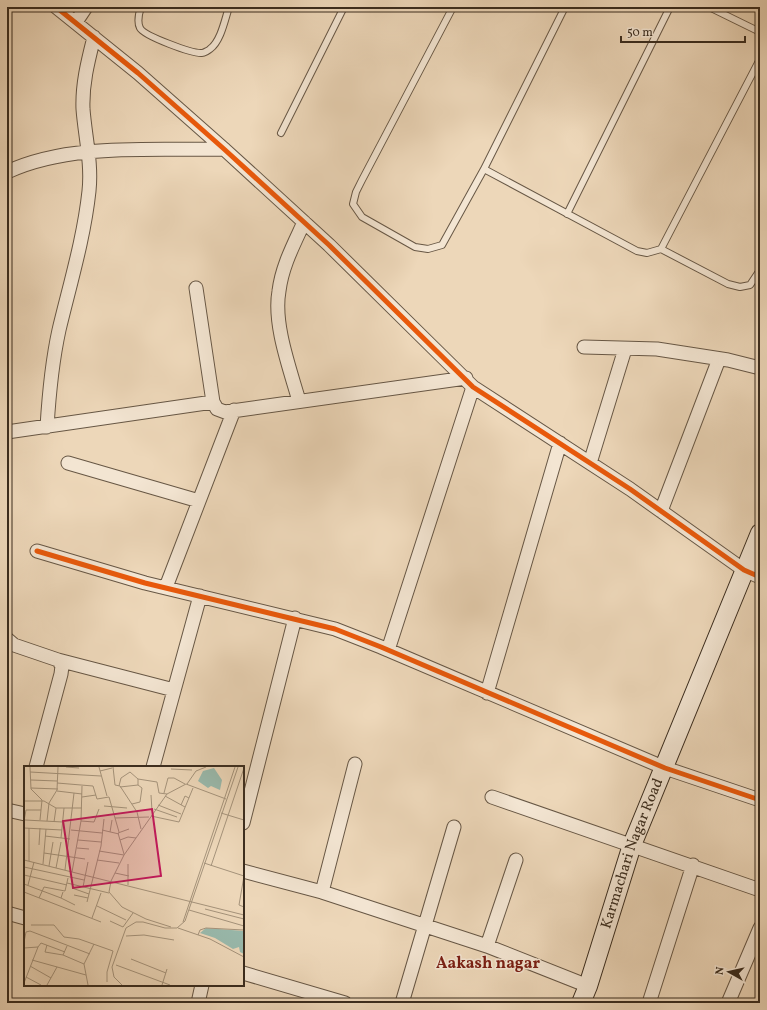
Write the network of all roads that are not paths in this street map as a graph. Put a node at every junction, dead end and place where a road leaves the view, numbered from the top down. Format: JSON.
{"nodes":[{"id":1,"x":56,"y":7,"type":"edge"},
{"id":2,"x":86,"y":7,"type":"edge"},
{"id":3,"x":141,"y":7,"type":"edge"},
{"id":4,"x":229,"y":7,"type":"edge"},
{"id":5,"x":344,"y":7,"type":"edge"},
{"id":6,"x":453,"y":7,"type":"edge"},
{"id":7,"x":565,"y":7,"type":"edge"},
{"id":8,"x":670,"y":7,"type":"edge"},
{"id":9,"x":709,"y":7,"type":"edge"},
{"id":10,"x":76,"y":22,"type":"junction"},
{"id":11,"x":760,"y":32,"type":"edge"},
{"id":12,"x":94,"y":37,"type":"junction"},
{"id":13,"x":760,"y":59,"type":"edge"},
{"id":14,"x":281,"y":133,"type":"dead end"},
{"id":15,"x":224,"y":149,"type":"junction"},
{"id":16,"x":88,"y":153,"type":"junction"},
{"id":17,"x":484,"y":170,"type":"junction"},
{"id":18,"x":7,"y":172,"type":"edge"},
{"id":19,"x":567,"y":214,"type":"junction"},
{"id":20,"x":304,"y":222,"type":"junction"},
{"id":21,"x":661,"y":249,"type":"junction"},
{"id":22,"x":760,"y":270,"type":"edge"},
{"id":23,"x":196,"y":288,"type":"dead end"},
{"id":24,"x":584,"y":348,"type":"dead end"},
{"id":25,"x":624,"y":349,"type":"junction"},
{"id":26,"x":719,"y":359,"type":"junction"},
{"id":27,"x":760,"y":368,"type":"edge"},
{"id":28,"x":470,"y":382,"type":"junction"},
{"id":29,"x":299,"y":401,"type":"junction"},
{"id":30,"x":213,"y":402,"type":"junction"},
{"id":31,"x":234,"y":410,"type":"junction"},
{"id":32,"x":47,"y":427,"type":"junction"},
{"id":33,"x":7,"y":432,"type":"edge"},
{"id":34,"x":560,"y":443,"type":"junction"},
{"id":35,"x":590,"y":462,"type":"junction"},
{"id":36,"x":68,"y":463,"type":"dead end"},
{"id":37,"x":199,"y":501,"type":"junction"},
{"id":38,"x":661,"y":511,"type":"junction"},
{"id":39,"x":760,"y":533,"type":"edge"},
{"id":40,"x":37,"y":551,"type":"dead end"},
{"id":41,"x":752,"y":573,"type":"edge"},
{"id":42,"x":166,"y":587,"type":"junction"},
{"id":43,"x":200,"y":596,"type":"junction"},
{"id":44,"x":295,"y":618,"type":"junction"},
{"id":45,"x":7,"y":639,"type":"edge"},
{"id":46,"x":388,"y":650,"type":"junction"},
{"id":47,"x":58,"y":660,"type":"junction"},
{"id":48,"x":174,"y":690,"type":"junction"},
{"id":49,"x":487,"y":693,"type":"junction"},
{"id":50,"x":355,"y":764,"type":"dead end"},
{"id":51,"x":36,"y":766,"type":"edge"},
{"id":52,"x":154,"y":766,"type":"edge"},
{"id":53,"x":665,"y":768,"type":"junction"},
{"id":54,"x":492,"y":798,"type":"dead end"},
{"id":55,"x":760,"y":800,"type":"edge"},
{"id":56,"x":7,"y":810,"type":"edge"},
{"id":57,"x":24,"y":812,"type":"edge"},
{"id":58,"x":244,"y":819,"type":"edge"},
{"id":59,"x":454,"y":827,"type":"dead end"},
{"id":60,"x":632,"y":845,"type":"junction"},
{"id":61,"x":516,"y":860,"type":"dead end"},
{"id":62,"x":693,"y":865,"type":"junction"},
{"id":63,"x":244,"y":871,"type":"edge"},
{"id":64,"x":760,"y":890,"type":"edge"},
{"id":65,"x":322,"y":892,"type":"junction"},
{"id":66,"x":7,"y":913,"type":"edge"},
{"id":67,"x":24,"y":918,"type":"edge"},
{"id":68,"x":426,"y":926,"type":"junction"},
{"id":69,"x":760,"y":928,"type":"edge"},
{"id":70,"x":487,"y":946,"type":"junction"},
{"id":71,"x":244,"y":973,"type":"edge"},
{"id":72,"x":202,"y":986,"type":"edge"},
{"id":73,"x":588,"y":986,"type":"junction"},
{"id":74,"x":198,"y":1003,"type":"edge"},
{"id":75,"x":345,"y":1003,"type":"edge"},
{"id":76,"x":402,"y":1003,"type":"edge"},
{"id":77,"x":581,"y":1003,"type":"edge"},
{"id":78,"x":649,"y":1003,"type":"edge"},
{"id":79,"x":728,"y":1003,"type":"edge"}],
"edges":[{"from":1,"to":10,"type":"street"},
{"from":2,"to":10,"type":"street"},
{"from":3,"to":4,"type":"lane"},
{"from":5,"to":14,"type":"lane"},
{"from":6,"to":17,"type":"lane"},
{"from":7,"to":17,"type":"lane"},
{"from":8,"to":19,"type":"lane"},
{"from":9,"to":11,"type":"lane"},
{"from":10,"to":12,"type":"street"},
{"from":12,"to":15,"type":"street"},
{"from":12,"to":16,"type":"street"},
{"from":13,"to":21,"type":"lane"},
{"from":15,"to":16,"type":"street"},
{"from":15,"to":20,"type":"street"},
{"from":16,"to":18,"type":"street"},
{"from":16,"to":32,"type":"street"},
{"from":17,"to":19,"type":"lane"},
{"from":19,"to":21,"type":"lane"},
{"from":20,"to":28,"type":"street"},
{"from":20,"to":29,"type":"street"},
{"from":21,"to":22,"type":"lane"},
{"from":23,"to":30,"type":"street"},
{"from":24,"to":25,"type":"street"},
{"from":25,"to":26,"type":"street"},
{"from":25,"to":35,"type":"street"},
{"from":26,"to":27,"type":"street"},
{"from":26,"to":38,"type":"street"},
{"from":28,"to":29,"type":"street"},
{"from":28,"to":34,"type":"street"},
{"from":28,"to":46,"type":"street"},
{"from":29,"to":31,"type":"street"},
{"from":30,"to":31,"type":"street"},
{"from":30,"to":32,"type":"street"},
{"from":31,"to":37,"type":"street"},
{"from":32,"to":33,"type":"street"},
{"from":34,"to":35,"type":"street"},
{"from":34,"to":49,"type":"street"},
{"from":35,"to":38,"type":"street"},
{"from":36,"to":37,"type":"street"},
{"from":37,"to":42,"type":"street"},
{"from":38,"to":41,"type":"street"},
{"from":39,"to":41,"type":"street","name":"Karmachari Nagar Road"},
{"from":40,"to":42,"type":"street"},
{"from":41,"to":53,"type":"street","name":"Karmachari Nagar Road"},
{"from":42,"to":43,"type":"street"},
{"from":43,"to":44,"type":"street"},
{"from":43,"to":48,"type":"street"},
{"from":44,"to":46,"type":"street"},
{"from":44,"to":58,"type":"street"},
{"from":45,"to":47,"type":"street"},
{"from":46,"to":49,"type":"street"},
{"from":47,"to":48,"type":"street"},
{"from":47,"to":51,"type":"street"},
{"from":48,"to":52,"type":"street"},
{"from":49,"to":53,"type":"street"},
{"from":50,"to":65,"type":"street"},
{"from":53,"to":55,"type":"street"},
{"from":53,"to":60,"type":"street","name":"Karmachari Nagar Road"},
{"from":54,"to":60,"type":"street"},
{"from":56,"to":57,"type":"street"},
{"from":59,"to":68,"type":"street"},
{"from":60,"to":62,"type":"street"},
{"from":60,"to":73,"type":"street","name":"Karmachari Nagar Road"},
{"from":61,"to":70,"type":"street"},
{"from":62,"to":64,"type":"street"},
{"from":62,"to":78,"type":"street"},
{"from":63,"to":65,"type":"street"},
{"from":65,"to":68,"type":"street"},
{"from":66,"to":67,"type":"street"},
{"from":68,"to":70,"type":"street"},
{"from":68,"to":76,"type":"street"},
{"from":69,"to":79,"type":"street"},
{"from":70,"to":73,"type":"street"},
{"from":71,"to":75,"type":"street"},
{"from":72,"to":74,"type":"street"},
{"from":73,"to":77,"type":"street","name":"Karmachari Nagar Road"}]}
